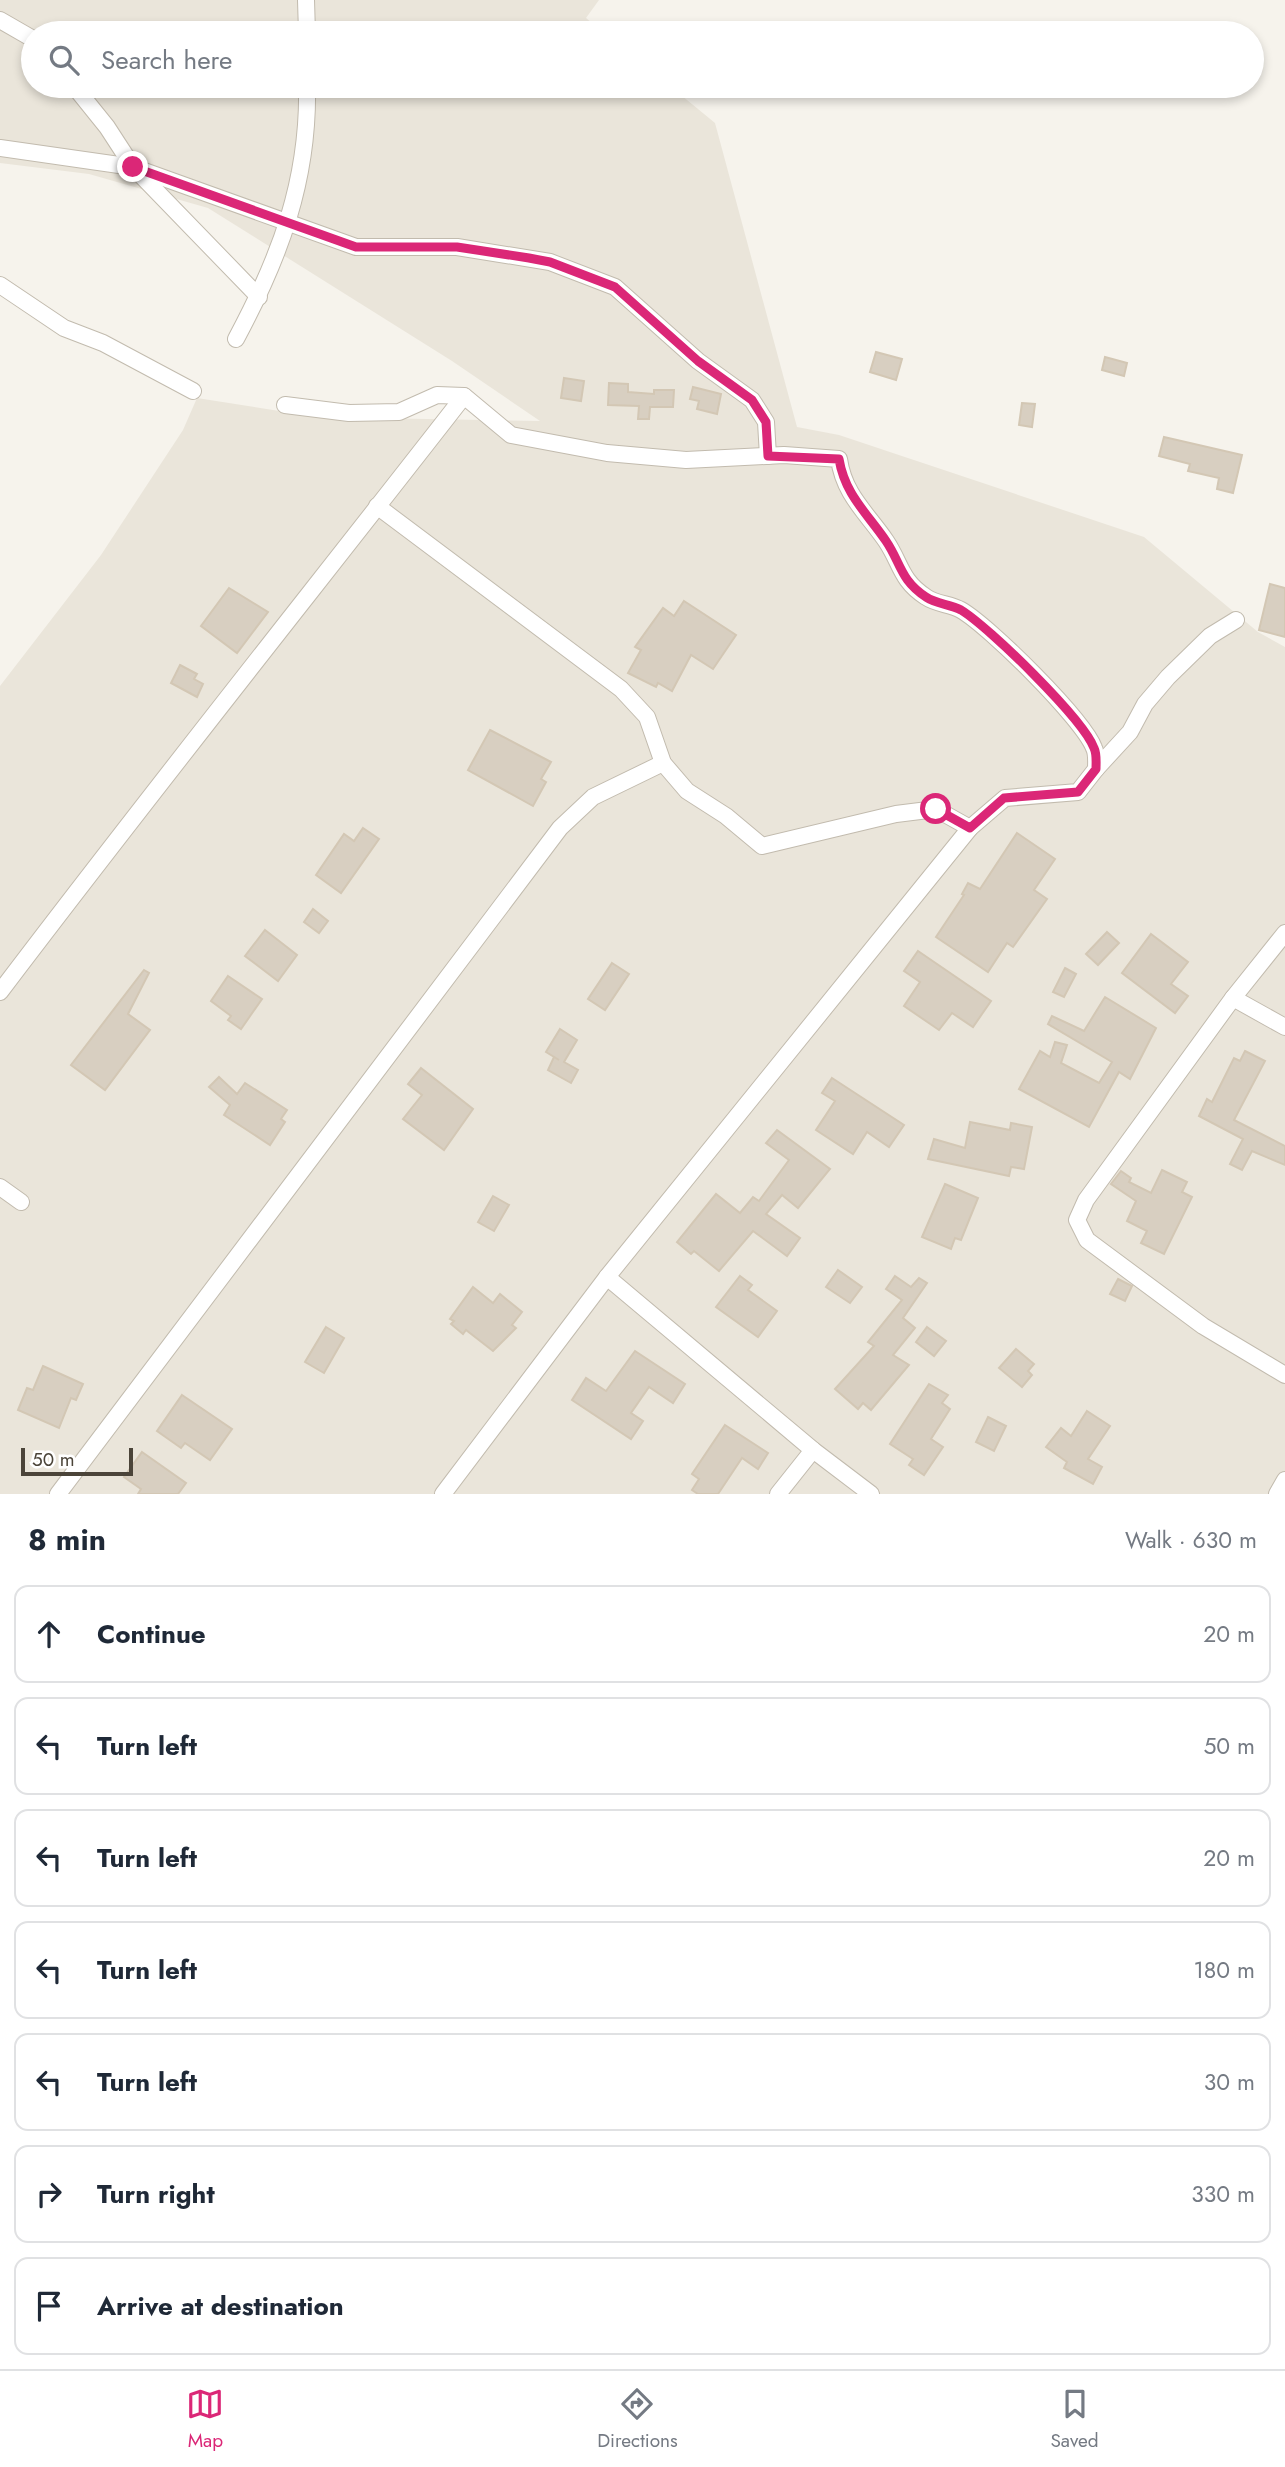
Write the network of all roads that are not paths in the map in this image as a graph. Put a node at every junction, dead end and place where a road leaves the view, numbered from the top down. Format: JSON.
{"nodes":[{"id":1,"x":306,"y":0,"type":"edge"},
{"id":2,"x":0,"y":20,"type":"edge"},
{"id":3,"x":307,"y":21,"type":"edge"},
{"id":4,"x":21,"y":33,"type":"edge"},
{"id":5,"x":84,"y":98,"type":"edge"},
{"id":6,"x":306,"y":98,"type":"edge"},
{"id":7,"x":0,"y":148,"type":"edge"},
{"id":8,"x":133,"y":167,"type":"junction"},
{"id":9,"x":290,"y":223,"type":"junction"},
{"id":10,"x":0,"y":285,"type":"edge"},
{"id":11,"x":259,"y":297,"type":"junction"},
{"id":12,"x":236,"y":339,"type":"dead end"},
{"id":13,"x":193,"y":391,"type":"dead end"},
{"id":14,"x":464,"y":396,"type":"junction"},
{"id":15,"x":285,"y":405,"type":"dead end"},
{"id":16,"x":768,"y":456,"type":"junction"},
{"id":17,"x":377,"y":506,"type":"junction"},
{"id":18,"x":1236,"y":620,"type":"dead end"},
{"id":19,"x":663,"y":763,"type":"junction"},
{"id":20,"x":1096,"y":769,"type":"junction"},
{"id":21,"x":970,"y":828,"type":"junction"},
{"id":22,"x":1285,"y":933,"type":"edge"},
{"id":23,"x":0,"y":992,"type":"edge"},
{"id":24,"x":1233,"y":998,"type":"junction"},
{"id":25,"x":1285,"y":1027,"type":"edge"},
{"id":26,"x":0,"y":1187,"type":"edge"},
{"id":27,"x":21,"y":1202,"type":"dead end"},
{"id":28,"x":607,"y":1277,"type":"junction"},
{"id":29,"x":1285,"y":1375,"type":"edge"},
{"id":30,"x":813,"y":1450,"type":"junction"},
{"id":31,"x":1285,"y":1480,"type":"edge"},
{"id":32,"x":58,"y":1494,"type":"edge"},
{"id":33,"x":443,"y":1494,"type":"edge"},
{"id":34,"x":778,"y":1494,"type":"edge"},
{"id":35,"x":871,"y":1494,"type":"edge"},
{"id":36,"x":1277,"y":1494,"type":"edge"}],
"edges":[{"from":1,"to":3,"type":"street"},
{"from":2,"to":4,"type":"street"},
{"from":5,"to":8,"type":"street"},
{"from":6,"to":9,"type":"street"},
{"from":7,"to":8,"type":"street"},
{"from":8,"to":9,"type":"street"},
{"from":8,"to":11,"type":"street"},
{"from":9,"to":11,"type":"street"},
{"from":9,"to":16,"type":"street"},
{"from":10,"to":13,"type":"street"},
{"from":11,"to":12,"type":"street"},
{"from":14,"to":15,"type":"street"},
{"from":14,"to":16,"type":"street"},
{"from":14,"to":17,"type":"street"},
{"from":16,"to":20,"type":"street"},
{"from":17,"to":19,"type":"street"},
{"from":17,"to":23,"type":"street"},
{"from":18,"to":20,"type":"street"},
{"from":19,"to":21,"type":"street"},
{"from":19,"to":32,"type":"street"},
{"from":20,"to":21,"type":"street"},
{"from":21,"to":28,"type":"street"},
{"from":22,"to":24,"type":"street"},
{"from":24,"to":25,"type":"street"},
{"from":24,"to":29,"type":"street"},
{"from":26,"to":27,"type":"street"},
{"from":28,"to":30,"type":"street"},
{"from":28,"to":33,"type":"street"},
{"from":30,"to":34,"type":"street"},
{"from":30,"to":35,"type":"street"},
{"from":31,"to":36,"type":"street"}]}
